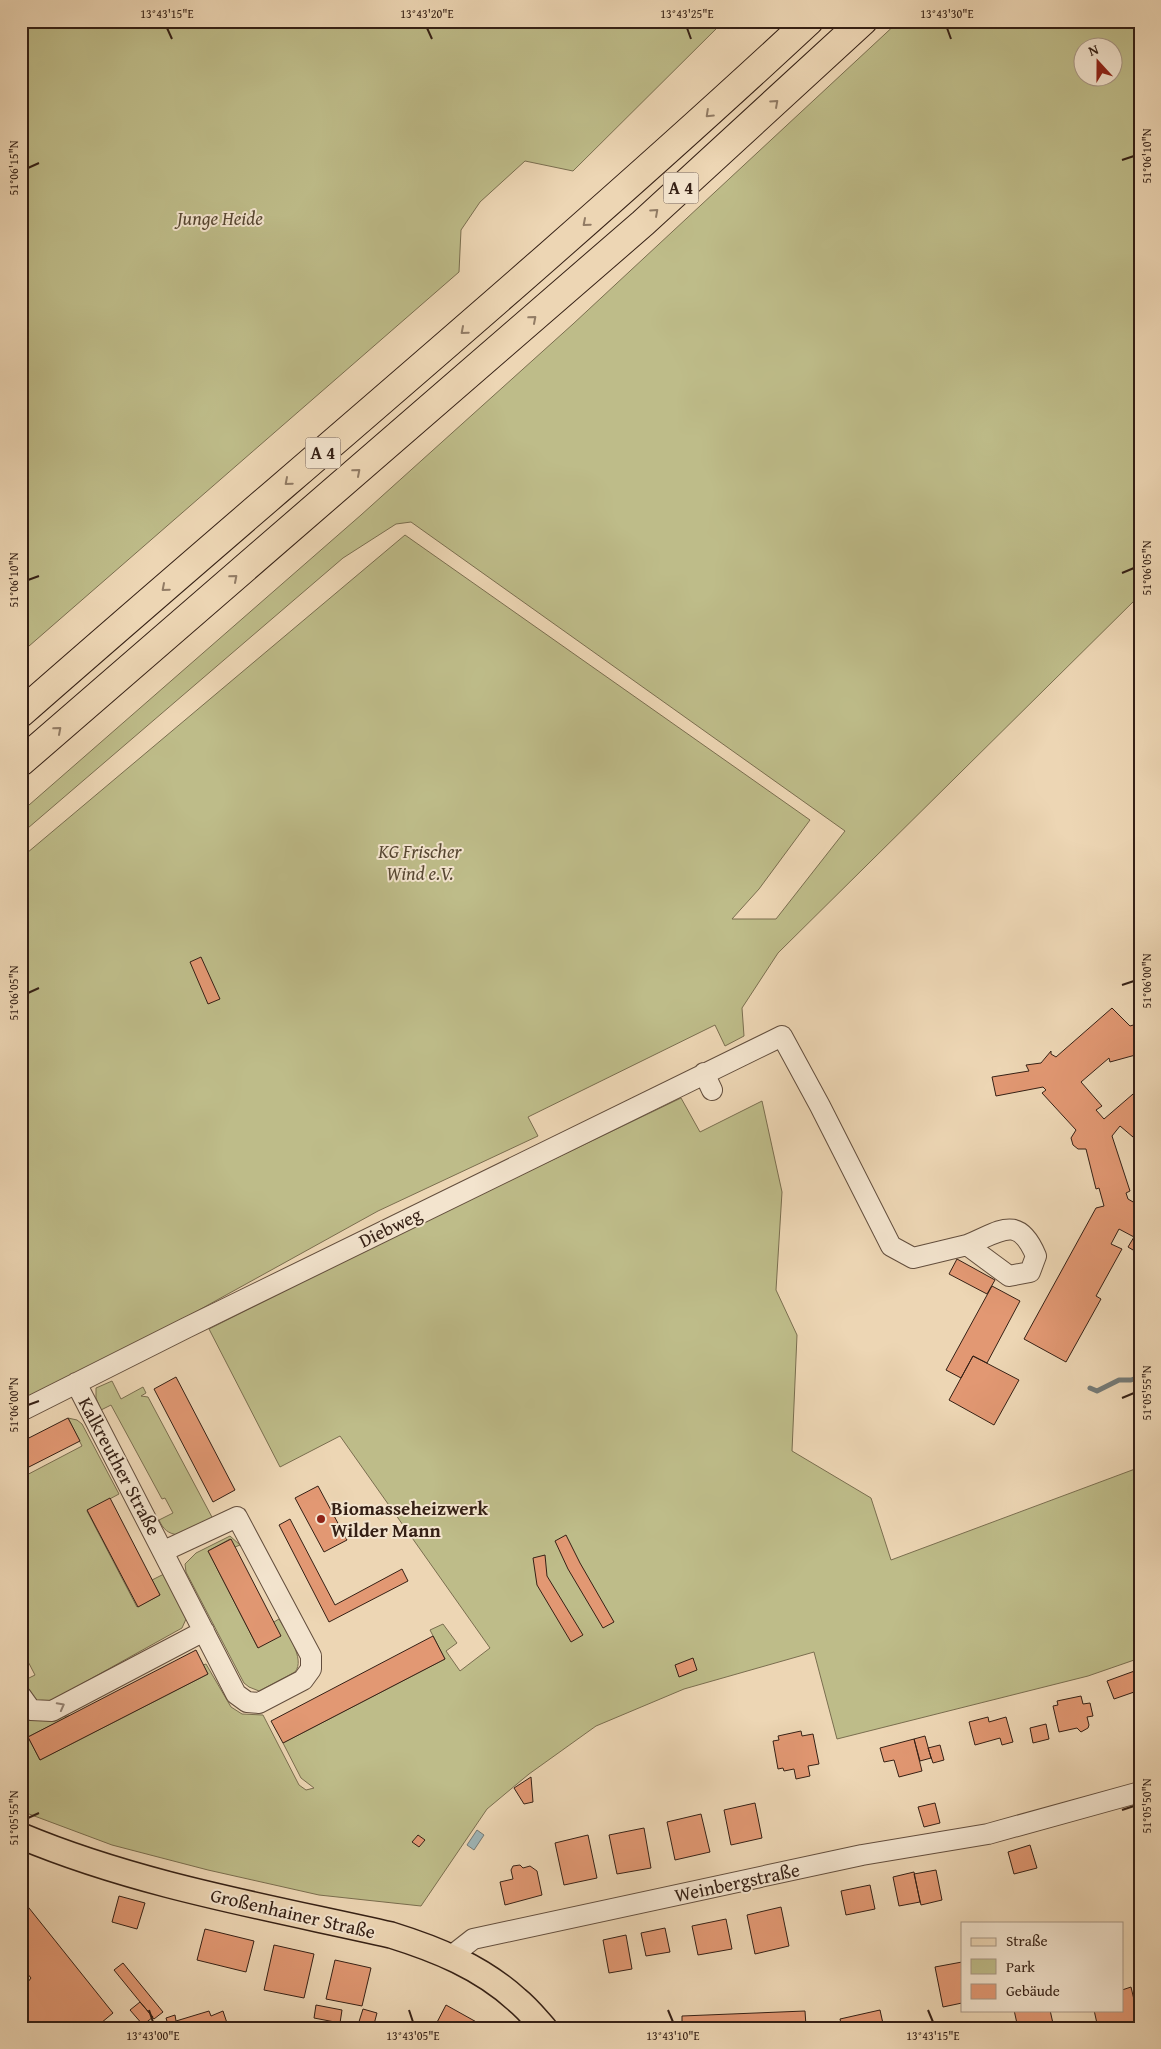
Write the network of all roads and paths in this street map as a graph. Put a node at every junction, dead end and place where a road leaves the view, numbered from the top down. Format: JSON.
{"nodes":[{"id":1,"x":809,"y":21,"type":"edge"},
{"id":2,"x":863,"y":21,"type":"edge"},
{"id":3,"x":21,"y":713,"type":"edge"},
{"id":4,"x":21,"y":762,"type":"edge"},
{"id":5,"x":967,"y":1245,"type":"dead end"},
{"id":6,"x":76,"y":1383,"type":"junction"},
{"id":7,"x":21,"y":1411,"type":"edge"},
{"id":8,"x":164,"y":1551,"type":"junction"},
{"id":9,"x":204,"y":1631,"type":"junction"},
{"id":10,"x":21,"y":1696,"type":"edge"},
{"id":11,"x":1140,"y":1792,"type":"edge"},
{"id":12,"x":21,"y":1836,"type":"edge"},
{"id":13,"x":450,"y":1957,"type":"junction"},
{"id":14,"x":544,"y":2028,"type":"edge"}],
"edges":[{"from":1,"to":3,"type":"highway","number":"A 4","one_way":true},
{"from":4,"to":2,"type":"highway","number":"A 4","one_way":true},
{"from":5,"to":6,"type":"street","name":"Diebweg"},
{"from":6,"to":7,"type":"street","name":"Kalkreuther Straße"},
{"from":6,"to":8,"type":"street","name":"Kalkreuther Straße"},
{"from":8,"to":9,"type":"street","name":"Kalkreuther Straße"},
{"from":8,"to":9,"type":"street","name":"Kalkreuther Straße"},
{"from":10,"to":9,"type":"street","one_way":true},
{"from":11,"to":13,"type":"street","name":"Weinbergstraße"},
{"from":12,"to":13,"type":"main road","name":"Großenhainer Straße"},
{"from":13,"to":14,"type":"main road","name":"Großenhainer Straße"}]}
